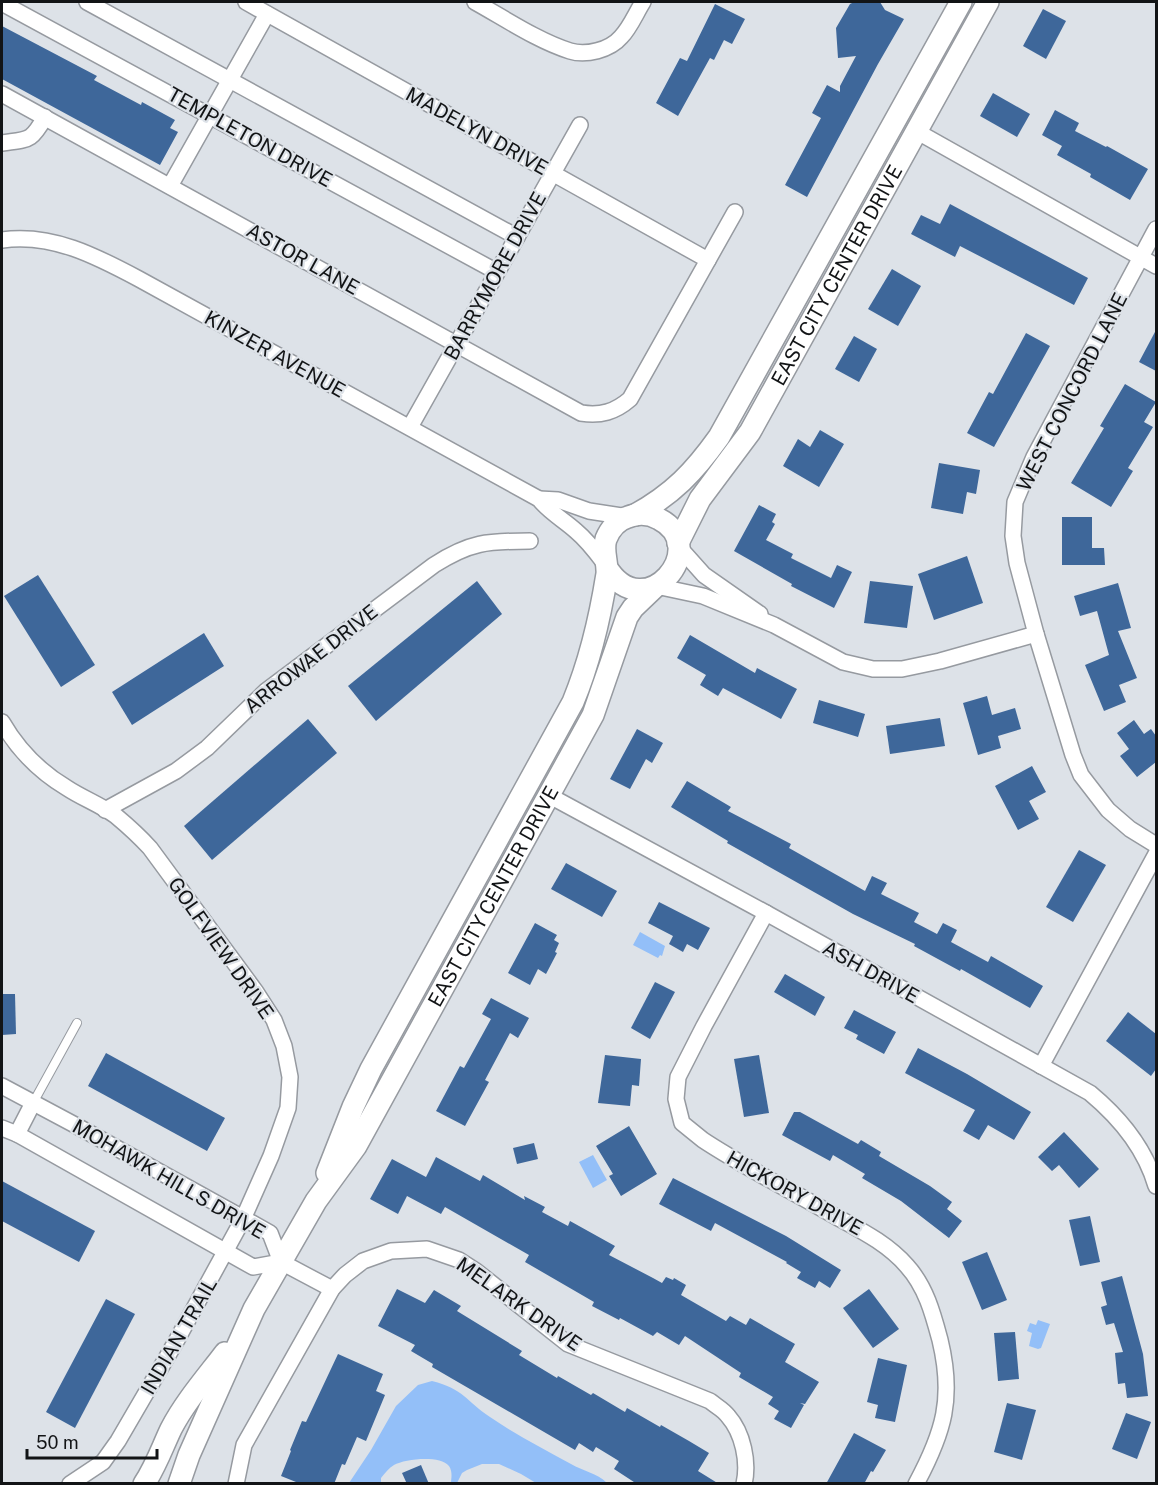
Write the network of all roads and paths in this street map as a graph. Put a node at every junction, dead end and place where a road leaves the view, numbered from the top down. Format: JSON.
{"nodes":[{"id":1,"x":87,"y":2,"type":"edge"},
{"id":2,"x":246,"y":2,"type":"edge"},
{"id":3,"x":475,"y":2,"type":"edge"},
{"id":4,"x":643,"y":2,"type":"edge"},
{"id":5,"x":961,"y":2,"type":"edge"},
{"id":6,"x":988,"y":2,"type":"edge"},
{"id":7,"x":2,"y":3,"type":"edge"},
{"id":8,"x":267,"y":14,"type":"junction"},
{"id":9,"x":230,"y":80,"type":"junction"},
{"id":10,"x":2,"y":94,"type":"edge"},
{"id":11,"x":211,"y":115,"type":"junction"},
{"id":12,"x":45,"y":117,"type":"junction"},
{"id":13,"x":580,"y":125,"type":"dead end"},
{"id":14,"x":916,"y":131,"type":"junction"},
{"id":15,"x":2,"y":143,"type":"edge"},
{"id":16,"x":553,"y":173,"type":"junction"},
{"id":17,"x":170,"y":186,"type":"junction"},
{"id":18,"x":735,"y":212,"type":"dead end"},
{"id":19,"x":1156,"y":229,"type":"edge"},
{"id":20,"x":517,"y":237,"type":"junction"},
{"id":21,"x":2,"y":240,"type":"edge"},
{"id":22,"x":1142,"y":258,"type":"junction"},
{"id":23,"x":708,"y":260,"type":"junction"},
{"id":24,"x":1156,"y":266,"type":"edge"},
{"id":25,"x":497,"y":272,"type":"junction"},
{"id":26,"x":457,"y":344,"type":"junction"},
{"id":27,"x":410,"y":427,"type":"junction"},
{"id":28,"x":539,"y":499,"type":"junction"},
{"id":29,"x":631,"y":516,"type":"junction"},
{"id":30,"x":530,"y":542,"type":"dead end"},
{"id":31,"x":678,"y":545,"type":"junction"},
{"id":32,"x":607,"y":566,"type":"junction"},
{"id":33,"x":656,"y":586,"type":"junction"},
{"id":34,"x":774,"y":625,"type":"junction"},
{"id":35,"x":1036,"y":634,"type":"junction"},
{"id":36,"x":2,"y":722,"type":"edge"},
{"id":37,"x":550,"y":796,"type":"junction"},
{"id":38,"x":105,"y":810,"type":"junction"},
{"id":39,"x":1156,"y":845,"type":"edge"},
{"id":40,"x":1156,"y":854,"type":"edge"},
{"id":41,"x":766,"y":913,"type":"junction"},
{"id":42,"x":77,"y":1023,"type":"dead end"},
{"id":43,"x":1041,"y":1066,"type":"junction"},
{"id":44,"x":2,"y":1086,"type":"edge"},
{"id":45,"x":33,"y":1103,"type":"junction"},
{"id":46,"x":2,"y":1128,"type":"edge"},
{"id":47,"x":17,"y":1134,"type":"junction"},
{"id":48,"x":1156,"y":1186,"type":"edge"},
{"id":49,"x":316,"y":1201,"type":"junction"},
{"id":50,"x":243,"y":1219,"type":"junction"},
{"id":51,"x":234,"y":1236,"type":"joint"},
{"id":52,"x":226,"y":1252,"type":"junction"},
{"id":53,"x":281,"y":1262,"type":"junction"},
{"id":54,"x":332,"y":1289,"type":"junction"},
{"id":55,"x":245,"y":1326,"type":"junction"},
{"id":56,"x":70,"y":1484,"type":"edge"},
{"id":57,"x":144,"y":1484,"type":"edge"},
{"id":58,"x":179,"y":1484,"type":"edge"},
{"id":59,"x":236,"y":1484,"type":"edge"},
{"id":60,"x":744,"y":1484,"type":"edge"},
{"id":61,"x":916,"y":1484,"type":"edge"}],
"edges":[{"from":1,"to":9,"type":"street","name":"TEMPLETON DRIVE"},
{"from":2,"to":8,"type":"street","name":"MADELYN DRIVE"},
{"from":3,"to":4,"type":"street"},
{"from":5,"to":29,"type":"street","name":"EAST CITY CENTER DRIVE"},
{"from":6,"to":14,"type":"street","name":"EAST CITY CENTER DRIVE"},
{"from":7,"to":11,"type":"street","name":"TEMPLETON DRIVE"},
{"from":8,"to":9,"type":"street"},
{"from":8,"to":16,"type":"street","name":"MADELYN DRIVE"},
{"from":9,"to":11,"type":"street"},
{"from":9,"to":20,"type":"street","name":"TEMPLETON DRIVE"},
{"from":10,"to":12,"type":"street","name":"ASTOR LANE"},
{"from":11,"to":17,"type":"street"},
{"from":11,"to":25,"type":"street","name":"TEMPLETON DRIVE"},
{"from":12,"to":15,"type":"street"},
{"from":12,"to":17,"type":"street","name":"ASTOR LANE"},
{"from":13,"to":16,"type":"street","name":"BARRYMORE DRIVE"},
{"from":14,"to":22,"type":"street"},
{"from":14,"to":31,"type":"street","name":"EAST CITY CENTER DRIVE"},
{"from":16,"to":20,"type":"street","name":"BARRYMORE DRIVE"},
{"from":16,"to":23,"type":"street","name":"MADELYN DRIVE"},
{"from":17,"to":26,"type":"street","name":"ASTOR LANE"},
{"from":18,"to":23,"type":"street"},
{"from":19,"to":22,"type":"street","name":"WEST CONCORD LANE"},
{"from":20,"to":25,"type":"street","name":"BARRYMORE DRIVE"},
{"from":21,"to":27,"type":"street","name":"KINZER AVENUE"},
{"from":22,"to":24,"type":"street"},
{"from":22,"to":35,"type":"street","name":"WEST CONCORD LANE"},
{"from":23,"to":26,"type":"street","name":"ASTOR LANE"},
{"from":25,"to":26,"type":"street","name":"BARRYMORE DRIVE"},
{"from":26,"to":27,"type":"street","name":"BARRYMORE DRIVE"},
{"from":27,"to":28,"type":"street","name":"KINZER AVENUE"},
{"from":28,"to":29,"type":"street","name":"KINZER AVENUE"},
{"from":28,"to":32,"type":"street","name":"KINZER AVENUE"},
{"from":29,"to":31,"type":"street"},
{"from":29,"to":32,"type":"street"},
{"from":30,"to":38,"type":"street","name":"ARROWAE DRIVE"},
{"from":31,"to":33,"type":"street"},
{"from":31,"to":34,"type":"street"},
{"from":32,"to":33,"type":"street"},
{"from":32,"to":49,"type":"street","name":"EAST CITY CENTER DRIVE"},
{"from":33,"to":34,"type":"street"},
{"from":33,"to":37,"type":"street","name":"EAST CITY CENTER DRIVE"},
{"from":34,"to":35,"type":"street"},
{"from":35,"to":39,"type":"street","name":"WEST CONCORD LANE"},
{"from":36,"to":38,"type":"street","name":"GOLFVIEW DRIVE"},
{"from":37,"to":41,"type":"street","name":"ASH DRIVE"},
{"from":37,"to":49,"type":"street","name":"EAST CITY CENTER DRIVE"},
{"from":38,"to":50,"type":"street","name":"GOLFVIEW DRIVE"},
{"from":40,"to":43,"type":"street"},
{"from":41,"to":43,"type":"street","name":"ASH DRIVE"},
{"from":41,"to":61,"type":"street","name":"HICKORY DRIVE"},
{"from":42,"to":45,"type":"lane"},
{"from":43,"to":48,"type":"street","name":"ASH DRIVE"},
{"from":44,"to":45,"type":"street","name":"MOHAWK HILLS DRIVE"},
{"from":45,"to":47,"type":"street"},
{"from":45,"to":50,"type":"street","name":"MOHAWK HILLS DRIVE"},
{"from":46,"to":47,"type":"street","name":"MOHAWK HILLS DRIVE"},
{"from":47,"to":52,"type":"street","name":"MOHAWK HILLS DRIVE"},
{"from":49,"to":53,"type":"street","name":"EAST CITY CENTER DRIVE"},
{"from":50,"to":51,"type":"street","name":"GOLFVIEW DRIVE"},
{"from":50,"to":53,"type":"street","name":"MOHAWK HILLS DRIVE"},
{"from":51,"to":52,"type":"street","name":"INDIAN TRAIL"},
{"from":52,"to":53,"type":"street","name":"MOHAWK HILLS DRIVE"},
{"from":52,"to":56,"type":"street","name":"INDIAN TRAIL"},
{"from":53,"to":54,"type":"street"},
{"from":53,"to":55,"type":"street","name":"EAST CITY CENTER DRIVE"},
{"from":54,"to":59,"type":"street","name":"MELARK DRIVE"},
{"from":54,"to":60,"type":"street","name":"MELARK DRIVE"},
{"from":55,"to":57,"type":"street","name":"EAST CITY CENTER DRIVE"},
{"from":55,"to":58,"type":"street","name":"EAST CITY CENTER DRIVE"}]}
